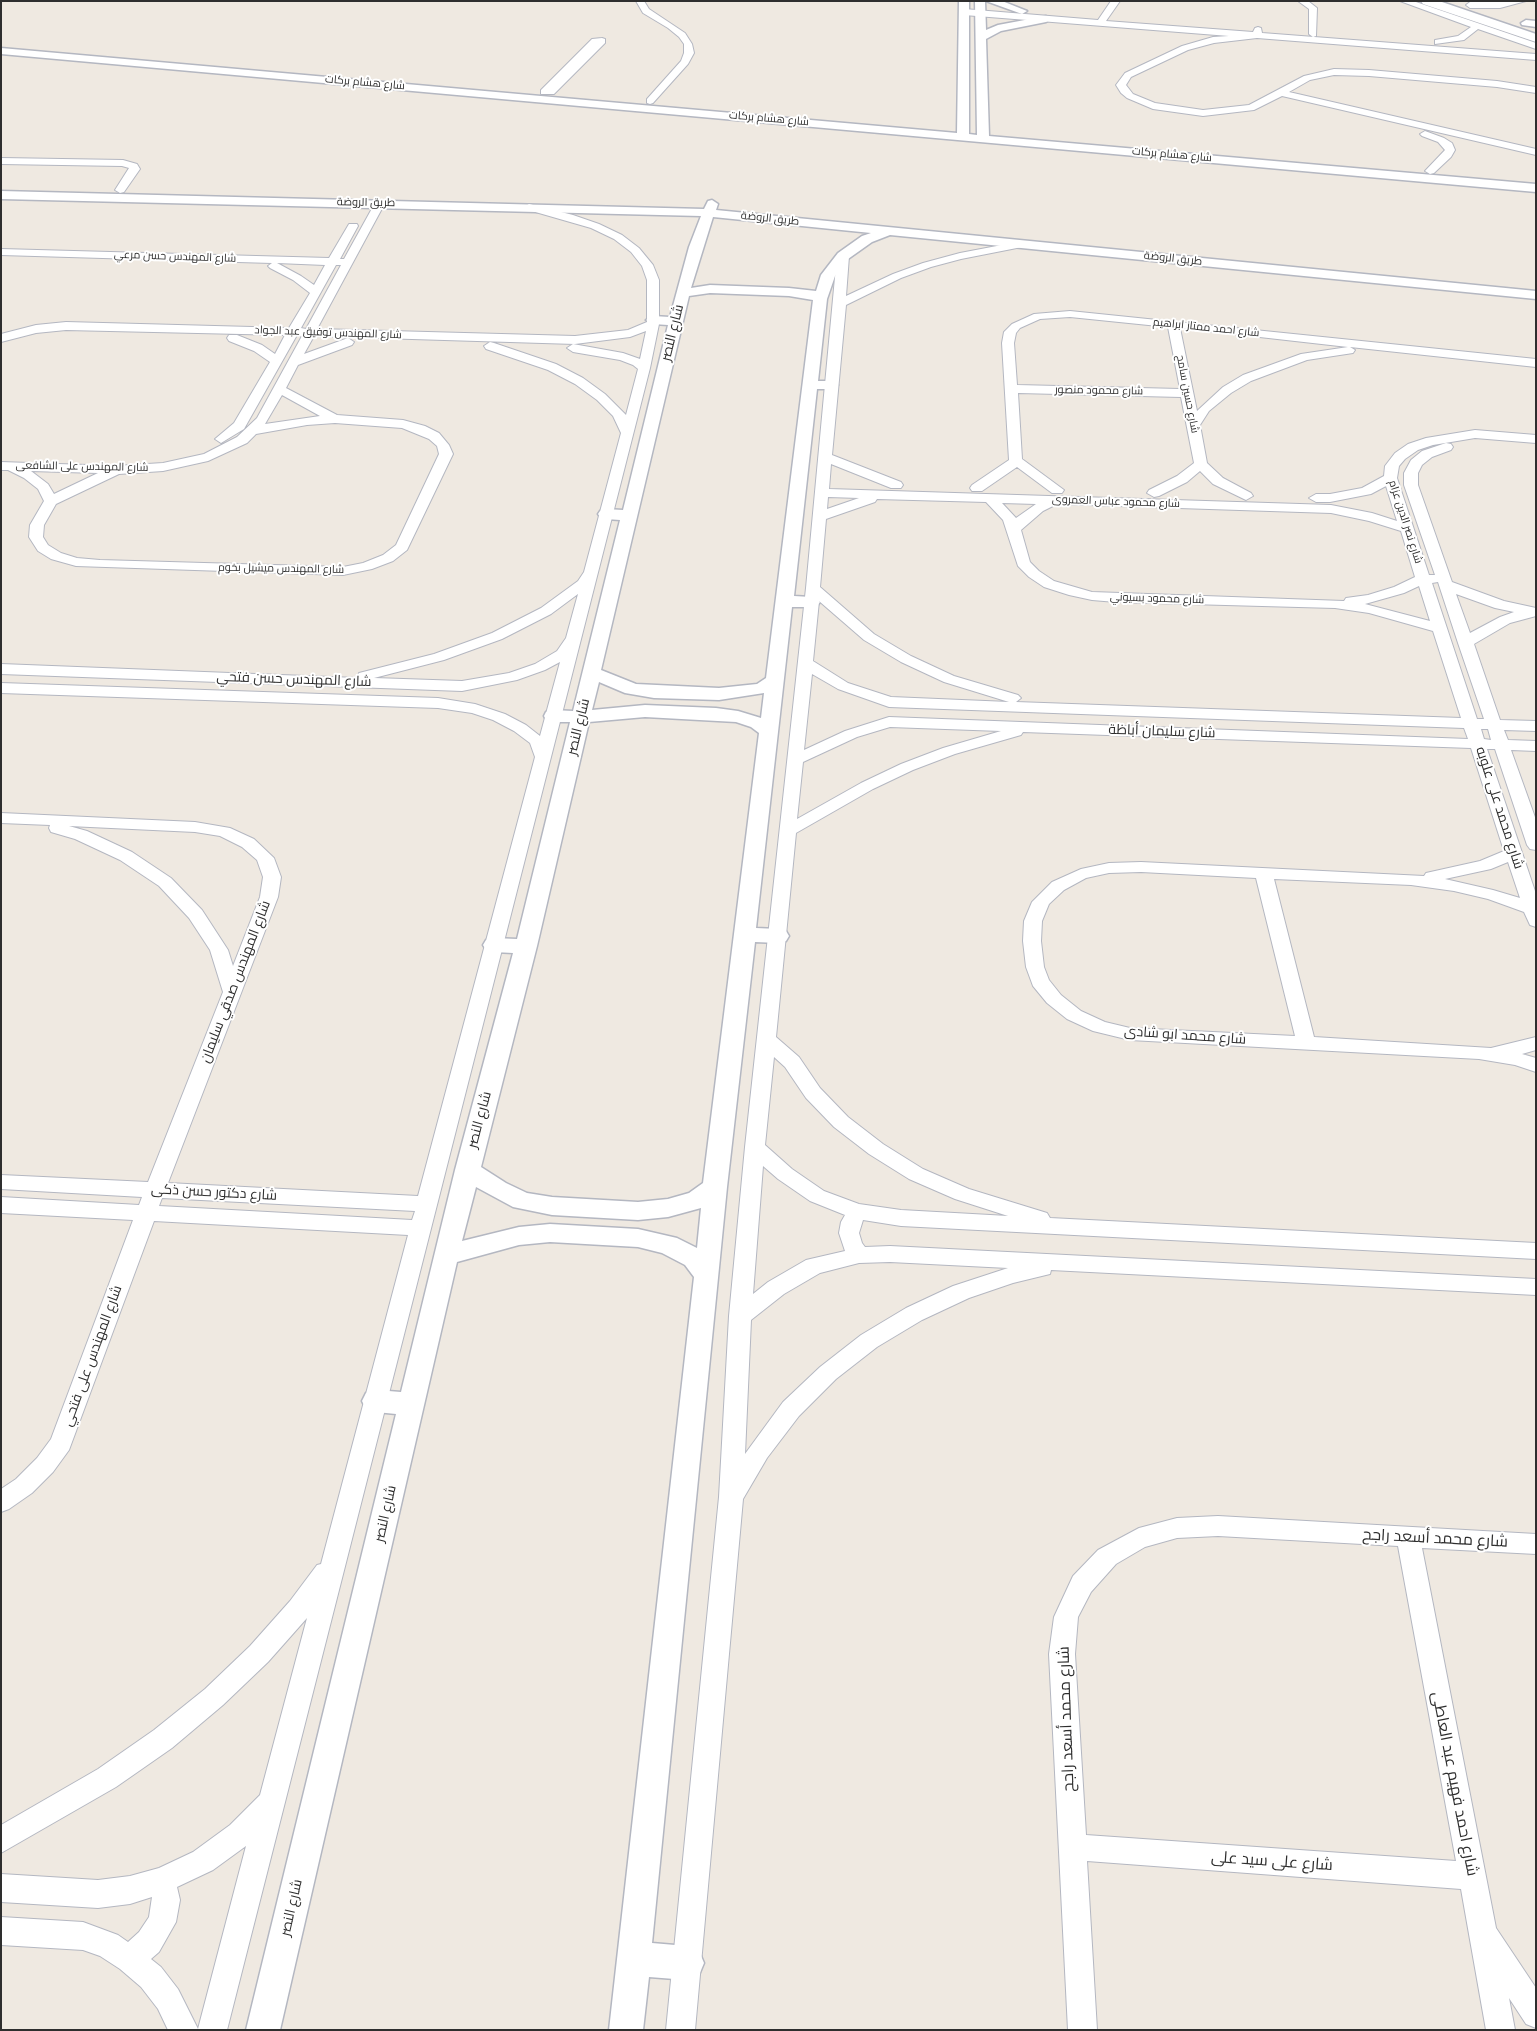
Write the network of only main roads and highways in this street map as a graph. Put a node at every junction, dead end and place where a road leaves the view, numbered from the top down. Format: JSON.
{"nodes":[{"id":1,"x":1426,"y":1,"type":"edge"},
{"id":2,"x":1463,"y":2,"type":"edge"},
{"id":3,"x":1532,"y":24,"type":"edge"},
{"id":4,"x":1536,"y":38,"type":"edge"}],
"edges":[{"from":1,"to":4,"type":"main road"},
{"from":2,"to":3,"type":"main road"}]}
